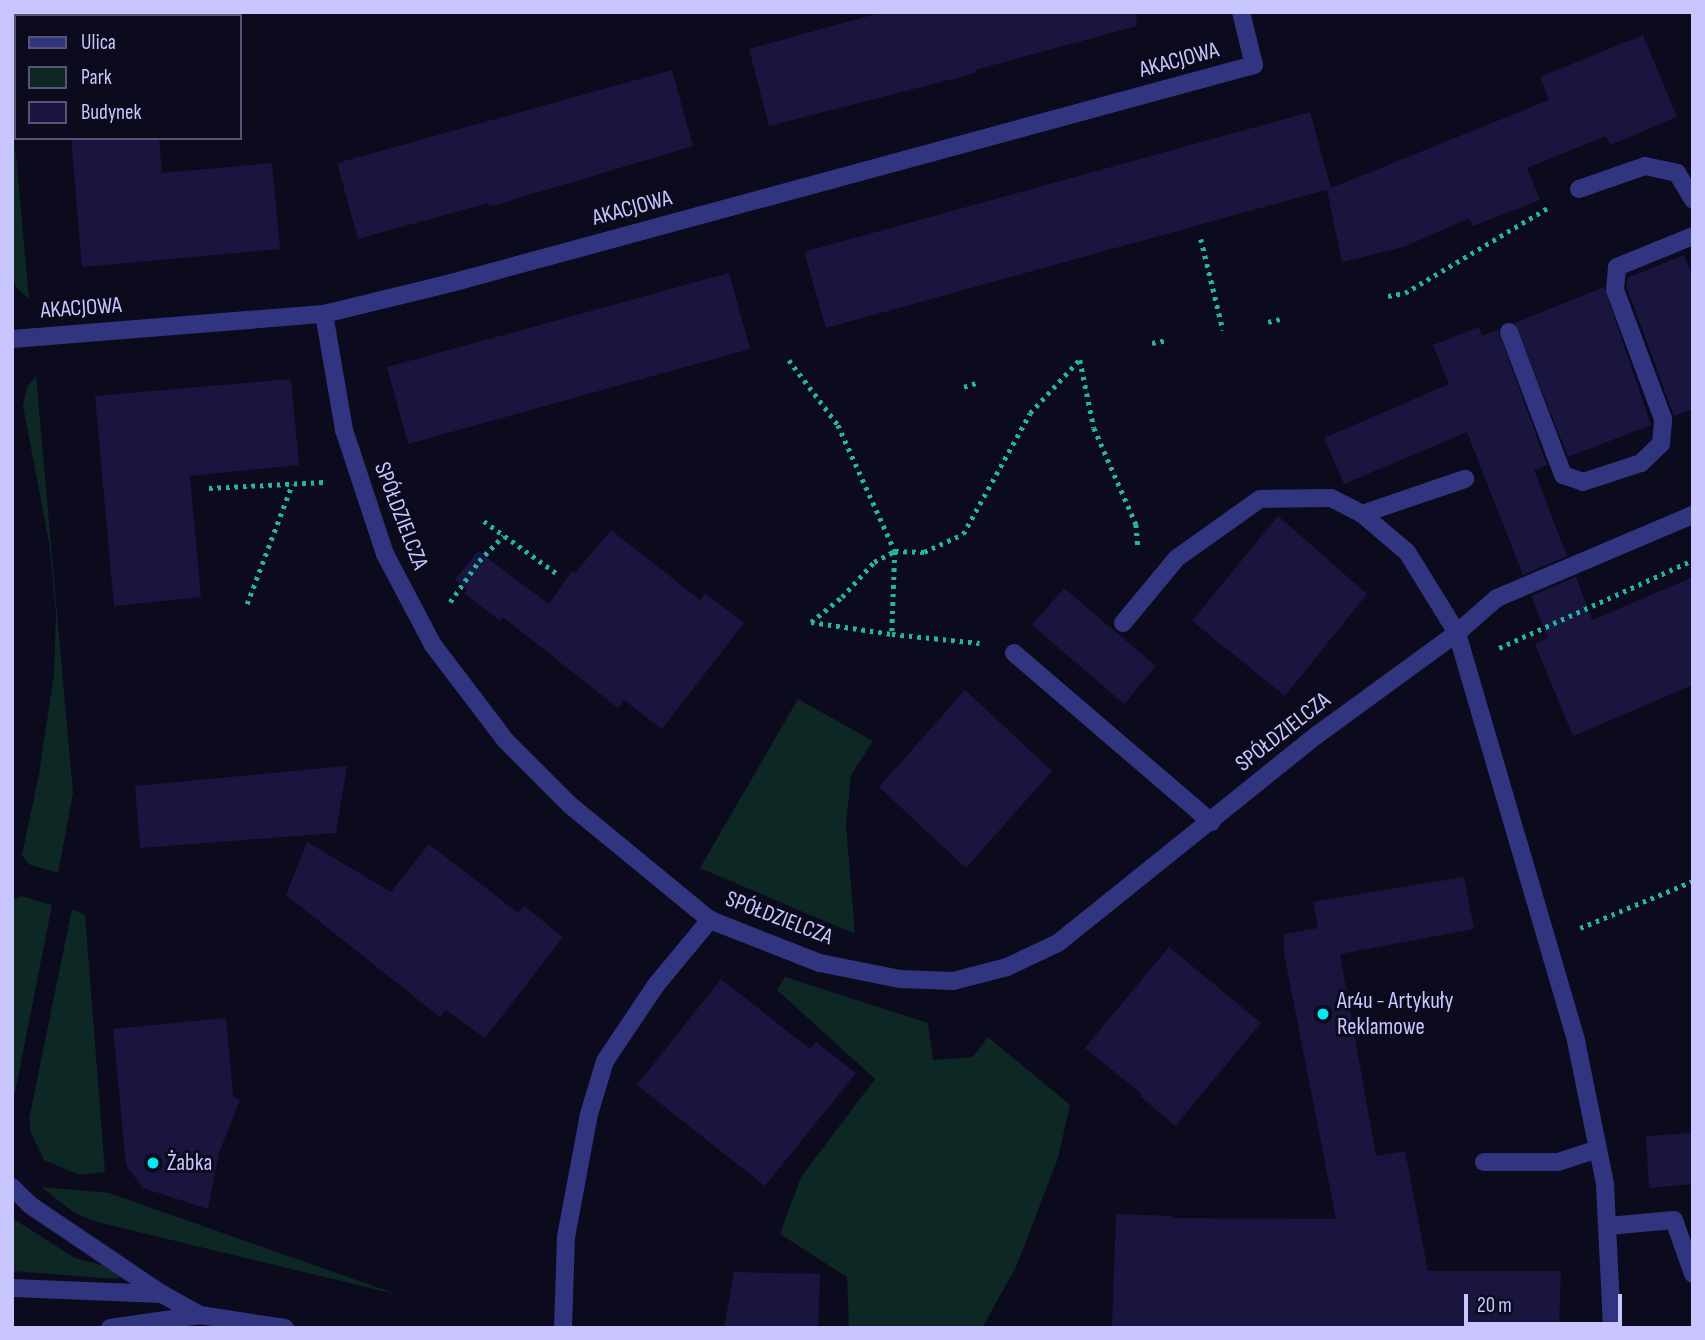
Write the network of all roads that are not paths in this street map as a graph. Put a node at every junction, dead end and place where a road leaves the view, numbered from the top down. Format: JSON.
{"nodes":[{"id":1,"x":1241,"y":12,"type":"edge"},
{"id":2,"x":1579,"y":189,"type":"road end"},
{"id":3,"x":1693,"y":200,"type":"edge"},
{"id":4,"x":1693,"y":236,"type":"edge"},
{"id":5,"x":324,"y":314,"type":"junction"},
{"id":6,"x":1509,"y":332,"type":"dead end"},
{"id":7,"x":12,"y":339,"type":"edge"},
{"id":8,"x":1465,"y":479,"type":"dead end"},
{"id":9,"x":1362,"y":514,"type":"junction"},
{"id":10,"x":1693,"y":515,"type":"edge"},
{"id":11,"x":1123,"y":623,"type":"dead end"},
{"id":12,"x":1457,"y":634,"type":"junction"},
{"id":13,"x":1014,"y":653,"type":"road end"},
{"id":14,"x":1211,"y":822,"type":"junction"},
{"id":15,"x":710,"y":920,"type":"junction"},
{"id":16,"x":1598,"y":1149,"type":"junction"},
{"id":17,"x":1485,"y":1162,"type":"dead end"},
{"id":18,"x":12,"y":1187,"type":"edge"},
{"id":19,"x":1608,"y":1226,"type":"junction"},
{"id":20,"x":1693,"y":1274,"type":"edge"},
{"id":21,"x":12,"y":1288,"type":"edge"},
{"id":22,"x":162,"y":1294,"type":"junction"},
{"id":23,"x":200,"y":1315,"type":"junction"},
{"id":24,"x":153,"y":1325,"type":"edge"},
{"id":25,"x":110,"y":1328,"type":"edge"},
{"id":26,"x":285,"y":1328,"type":"edge"},
{"id":27,"x":563,"y":1328,"type":"edge"},
{"id":28,"x":1612,"y":1328,"type":"edge"}],
"edges":[{"from":1,"to":5,"type":"street","name":"AKACJOWA"},
{"from":2,"to":3,"type":"street"},
{"from":4,"to":6,"type":"street"},
{"from":5,"to":7,"type":"street","name":"AKACJOWA"},
{"from":5,"to":15,"type":"street","name":"SPÓŁDZIELCZA"},
{"from":8,"to":9,"type":"street"},
{"from":9,"to":11,"type":"street"},
{"from":9,"to":12,"type":"street"},
{"from":10,"to":12,"type":"street","name":"SPÓŁDZIELCZA"},
{"from":12,"to":14,"type":"street","name":"SPÓŁDZIELCZA"},
{"from":12,"to":16,"type":"street"},
{"from":13,"to":14,"type":"street"},
{"from":14,"to":15,"type":"street","name":"SPÓŁDZIELCZA"},
{"from":15,"to":27,"type":"street"},
{"from":16,"to":17,"type":"street"},
{"from":16,"to":19,"type":"street"},
{"from":18,"to":22,"type":"street"},
{"from":19,"to":20,"type":"street"},
{"from":19,"to":28,"type":"street"},
{"from":21,"to":22,"type":"street"},
{"from":22,"to":23,"type":"street"},
{"from":23,"to":24,"type":"street"},
{"from":23,"to":26,"type":"street"},
{"from":24,"to":25,"type":"street"}]}
